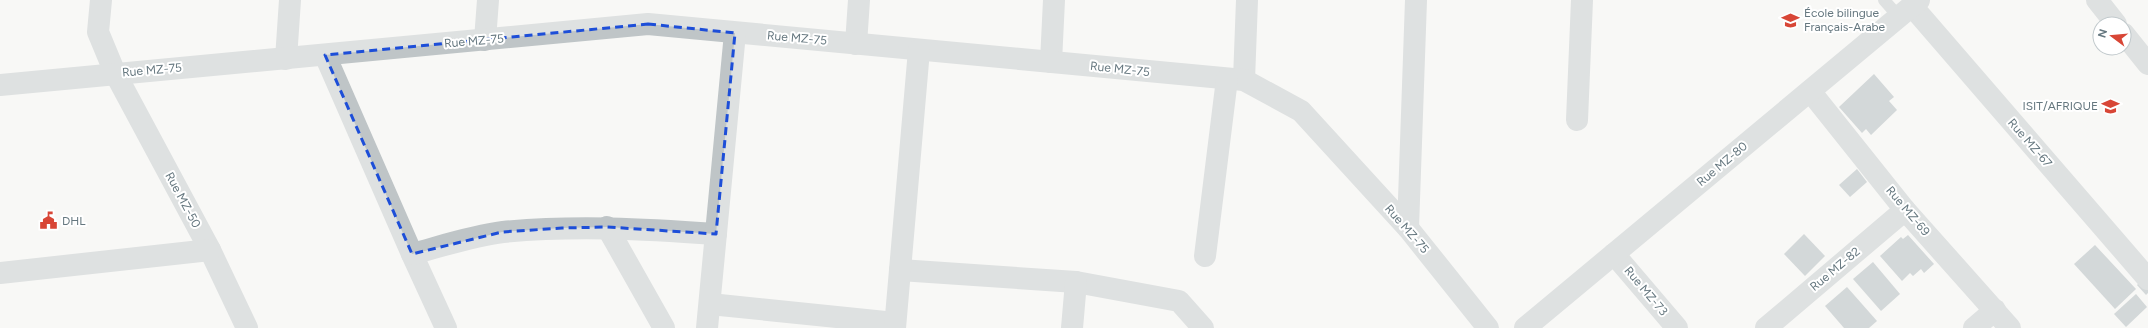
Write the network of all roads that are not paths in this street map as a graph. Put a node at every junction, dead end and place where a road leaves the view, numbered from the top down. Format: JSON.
{"nodes":[{"id":1,"x":101,"y":0,"type":"edge"},
{"id":2,"x":290,"y":0,"type":"edge"},
{"id":3,"x":488,"y":0,"type":"edge"},
{"id":4,"x":859,"y":0,"type":"edge"},
{"id":5,"x":1054,"y":0,"type":"edge"},
{"id":6,"x":1246,"y":0,"type":"edge"},
{"id":7,"x":1416,"y":0,"type":"edge"},
{"id":8,"x":1582,"y":0,"type":"edge"},
{"id":9,"x":1884,"y":0,"type":"edge"},
{"id":10,"x":2096,"y":0,"type":"edge"},
{"id":11,"x":1910,"y":8,"type":"edge"},
{"id":12,"x":2109,"y":16,"type":"edge"},
{"id":13,"x":735,"y":33,"type":"junction"},
{"id":14,"x":485,"y":40,"type":"junction"},
{"id":15,"x":856,"y":44,"type":"junction"},
{"id":16,"x":2132,"y":44,"type":"edge"},
{"id":17,"x":919,"y":50,"type":"junction"},
{"id":18,"x":325,"y":55,"type":"junction"},
{"id":19,"x":286,"y":59,"type":"junction"},
{"id":20,"x":1051,"y":62,"type":"junction"},
{"id":21,"x":2148,"y":64,"type":"edge"},
{"id":22,"x":115,"y":73,"type":"junction"},
{"id":23,"x":1235,"y":80,"type":"junction"},
{"id":24,"x":0,"y":85,"type":"edge"},
{"id":25,"x":1810,"y":91,"type":"junction"},
{"id":26,"x":1577,"y":120,"type":"dead end"},
{"id":27,"x":1905,"y":210,"type":"junction"},
{"id":28,"x":607,"y":228,"type":"junction"},
{"id":29,"x":1408,"y":228,"type":"junction"},
{"id":30,"x":716,"y":234,"type":"junction"},
{"id":31,"x":210,"y":250,"type":"junction"},
{"id":32,"x":412,"y":254,"type":"junction"},
{"id":33,"x":1614,"y":254,"type":"junction"},
{"id":34,"x":1205,"y":256,"type":"dead end"},
{"id":35,"x":900,"y":270,"type":"junction"},
{"id":36,"x":0,"y":273,"type":"edge"},
{"id":37,"x":2148,"y":280,"type":"edge"},
{"id":38,"x":1076,"y":282,"type":"junction"},
{"id":39,"x":710,"y":304,"type":"junction"},
{"id":40,"x":1995,"y":310,"type":"junction"},
{"id":41,"x":895,"y":326,"type":"edge"},
{"id":42,"x":247,"y":328,"type":"edge"},
{"id":43,"x":446,"y":328,"type":"edge"},
{"id":44,"x":664,"y":328,"type":"edge"},
{"id":45,"x":707,"y":328,"type":"edge"},
{"id":46,"x":1072,"y":328,"type":"edge"},
{"id":47,"x":1203,"y":328,"type":"edge"},
{"id":48,"x":1488,"y":328,"type":"edge"},
{"id":49,"x":1525,"y":328,"type":"edge"},
{"id":50,"x":1677,"y":328,"type":"edge"},
{"id":51,"x":1766,"y":328,"type":"edge"},
{"id":52,"x":1974,"y":328,"type":"edge"},
{"id":53,"x":2010,"y":328,"type":"edge"}],
"edges":[{"from":1,"to":22,"type":"street","name":"Rue MZ-50"},
{"from":2,"to":19,"type":"street"},
{"from":3,"to":14,"type":"street"},
{"from":4,"to":15,"type":"street"},
{"from":5,"to":20,"type":"street"},
{"from":6,"to":23,"type":"street"},
{"from":7,"to":29,"type":"street"},
{"from":8,"to":26,"type":"street"},
{"from":9,"to":11,"type":"lane"},
{"from":10,"to":12,"type":"street"},
{"from":11,"to":25,"type":"street","name":"Rue MZ-80"},
{"from":11,"to":37,"type":"street","name":"Rue MZ-67"},
{"from":13,"to":14,"type":"street","name":"Rue MZ-75"},
{"from":13,"to":15,"type":"street","name":"Rue MZ-75"},
{"from":13,"to":30,"type":"street"},
{"from":14,"to":18,"type":"street","name":"Rue MZ-75"},
{"from":15,"to":17,"type":"street","name":"Rue MZ-75"},
{"from":16,"to":21,"type":"street"},
{"from":17,"to":20,"type":"street","name":"Rue MZ-75"},
{"from":17,"to":35,"type":"street"},
{"from":18,"to":19,"type":"street","name":"Rue MZ-75"},
{"from":18,"to":32,"type":"street"},
{"from":19,"to":22,"type":"street","name":"Rue MZ-75"},
{"from":20,"to":23,"type":"street","name":"Rue MZ-75"},
{"from":22,"to":24,"type":"street","name":"Rue MZ-75"},
{"from":22,"to":31,"type":"street","name":"Rue MZ-50"},
{"from":23,"to":29,"type":"street","name":"Rue MZ-75"},
{"from":23,"to":34,"type":"street"},
{"from":25,"to":27,"type":"street","name":"Rue MZ-69"},
{"from":25,"to":33,"type":"street","name":"Rue MZ-80"},
{"from":27,"to":40,"type":"street","name":"Rue MZ-69"},
{"from":27,"to":51,"type":"street","name":"Rue MZ-82"},
{"from":28,"to":30,"type":"street"},
{"from":28,"to":32,"type":"street"},
{"from":28,"to":44,"type":"street"},
{"from":29,"to":48,"type":"street","name":"Rue MZ-75"},
{"from":30,"to":39,"type":"street"},
{"from":31,"to":36,"type":"street"},
{"from":31,"to":42,"type":"street","name":"Rue MZ-50"},
{"from":32,"to":43,"type":"street"},
{"from":33,"to":49,"type":"street","name":"Rue MZ-80"},
{"from":33,"to":50,"type":"street","name":"Rue MZ-73"},
{"from":35,"to":38,"type":"street"},
{"from":35,"to":41,"type":"street"},
{"from":38,"to":46,"type":"street"},
{"from":38,"to":47,"type":"street"},
{"from":39,"to":41,"type":"street"},
{"from":39,"to":45,"type":"street"},
{"from":40,"to":52,"type":"street"},
{"from":40,"to":53,"type":"street","name":"Rue MZ-69"}]}
